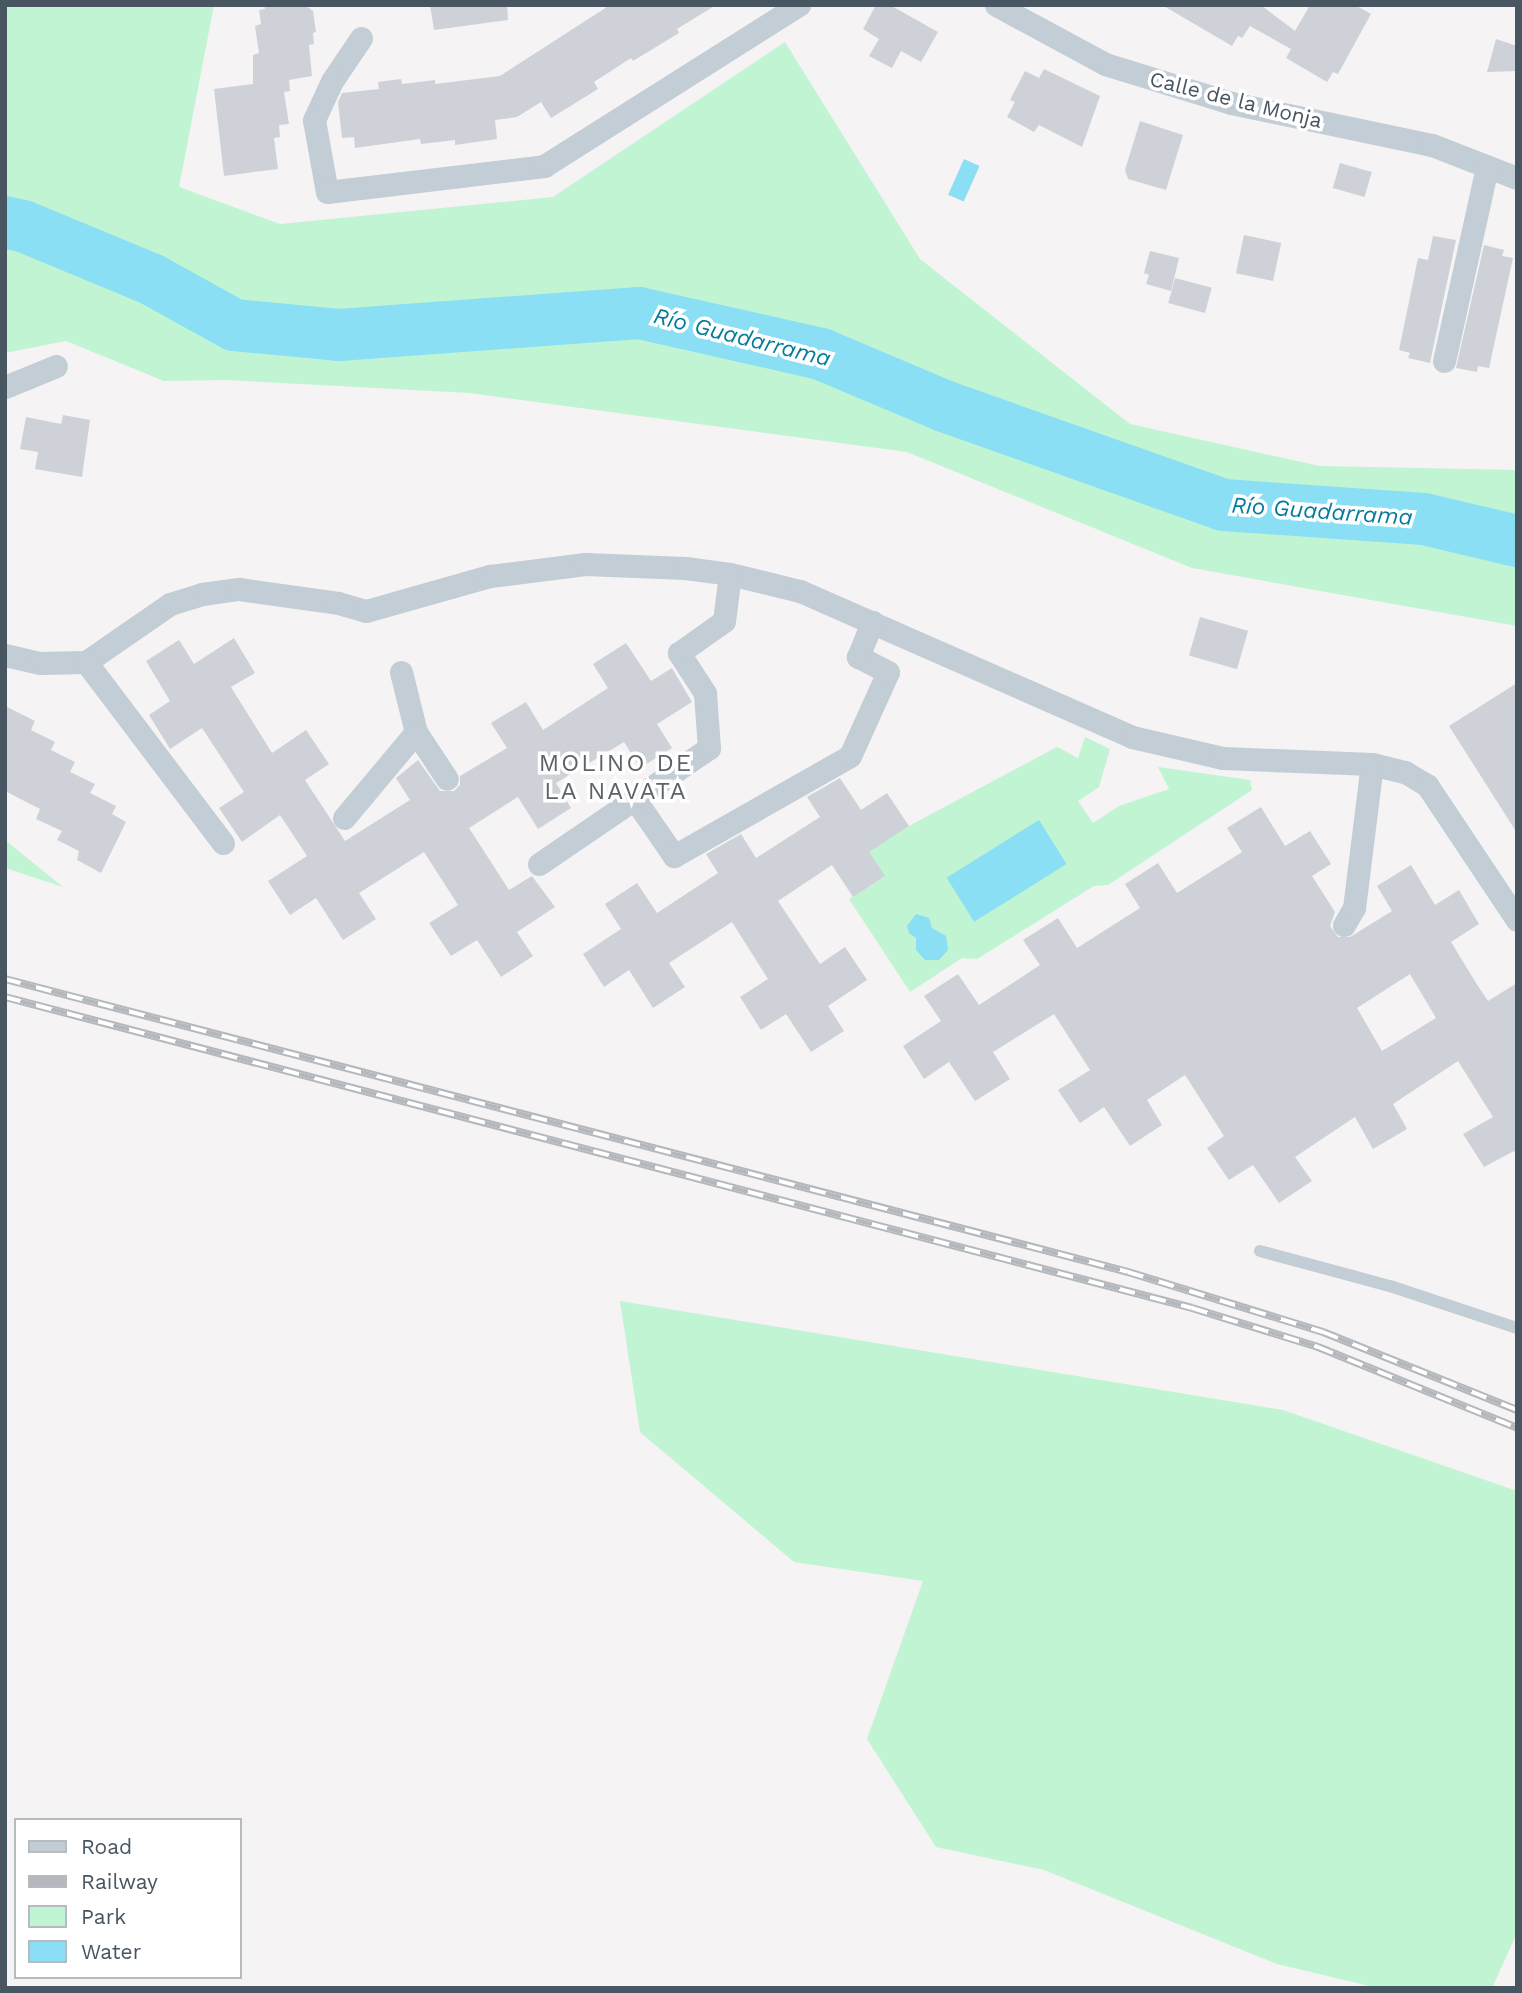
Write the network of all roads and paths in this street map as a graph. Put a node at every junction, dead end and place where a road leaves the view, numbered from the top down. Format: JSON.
{"nodes":[{"id":1,"x":799,"y":5,"type":"edge"},
{"id":2,"x":996,"y":5,"type":"edge"},
{"id":3,"x":361,"y":38,"type":"dead end"},
{"id":4,"x":1487,"y":166,"type":"junction"},
{"id":5,"x":1517,"y":178,"type":"edge"},
{"id":6,"x":1444,"y":361,"type":"dead end"},
{"id":7,"x":56,"y":366,"type":"dead end"},
{"id":8,"x":5,"y":387,"type":"edge"},
{"id":9,"x":730,"y":573,"type":"junction"},
{"id":10,"x":872,"y":622,"type":"junction"},
{"id":11,"x":6,"y":656,"type":"edge"},
{"id":12,"x":86,"y":662,"type":"junction"},
{"id":13,"x":401,"y":671,"type":"dead end"},
{"id":14,"x":416,"y":732,"type":"junction"},
{"id":15,"x":1373,"y":764,"type":"junction"},
{"id":16,"x":447,"y":779,"type":"dead end"},
{"id":17,"x":636,"y":801,"type":"junction"},
{"id":18,"x":344,"y":818,"type":"dead end"},
{"id":19,"x":223,"y":843,"type":"dead end"},
{"id":20,"x":539,"y":864,"type":"dead end"},
{"id":21,"x":1517,"y":920,"type":"edge"},
{"id":22,"x":1344,"y":925,"type":"dead end"},
{"id":23,"x":1260,"y":1251,"type":"dead end"},
{"id":24,"x":1517,"y":1328,"type":"edge"}],
"edges":[{"from":1,"to":3,"type":"street"},
{"from":2,"to":4,"type":"street","name":"Calle de la Monja"},
{"from":4,"to":5,"type":"street","name":"Calle de la Monja"},
{"from":4,"to":6,"type":"street"},
{"from":7,"to":8,"type":"street"},
{"from":9,"to":10,"type":"street"},
{"from":9,"to":12,"type":"street"},
{"from":9,"to":17,"type":"street"},
{"from":10,"to":15,"type":"street"},
{"from":10,"to":17,"type":"street"},
{"from":11,"to":12,"type":"street"},
{"from":12,"to":19,"type":"street"},
{"from":13,"to":14,"type":"street"},
{"from":14,"to":16,"type":"street"},
{"from":14,"to":18,"type":"street"},
{"from":15,"to":21,"type":"street"},
{"from":15,"to":22,"type":"street"},
{"from":17,"to":20,"type":"street"},
{"from":23,"to":24,"type":"lane"}]}
